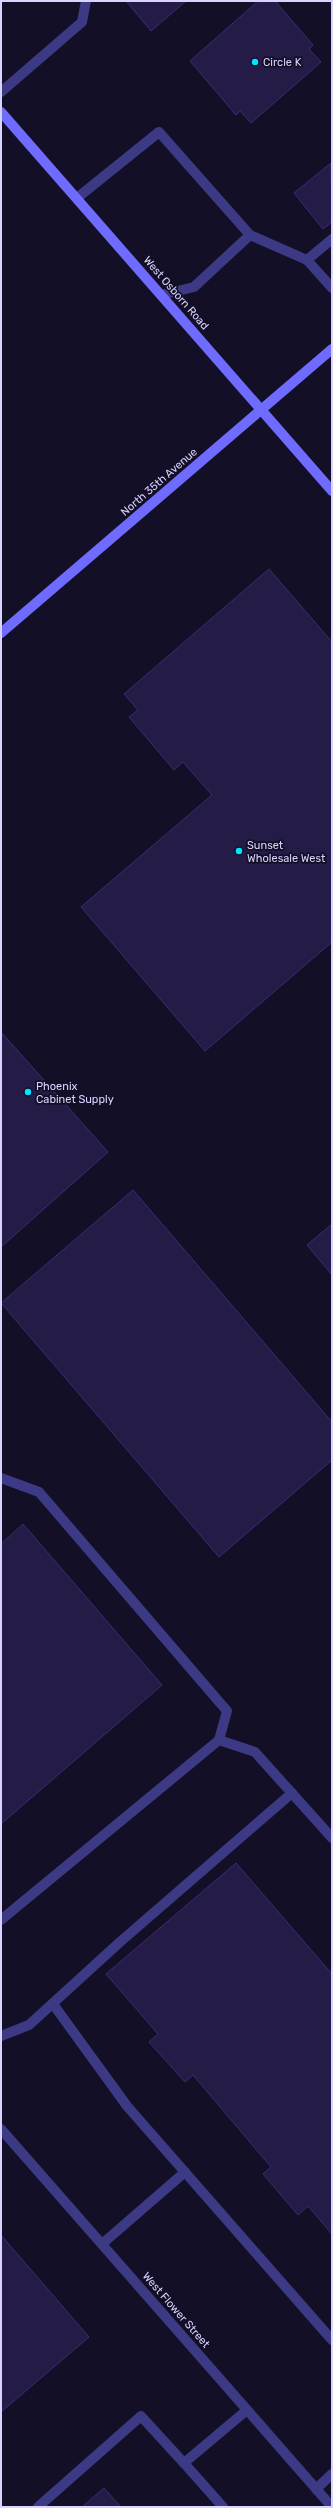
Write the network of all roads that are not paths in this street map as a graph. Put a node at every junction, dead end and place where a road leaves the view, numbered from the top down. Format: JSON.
{"nodes":[{"id":1,"x":86,"y":1,"type":"edge"},
{"id":2,"x":1,"y":92,"type":"edge"},
{"id":3,"x":1,"y":112,"type":"edge"},
{"id":4,"x":77,"y":198,"type":"junction"},
{"id":5,"x":250,"y":235,"type":"junction"},
{"id":6,"x":332,"y":239,"type":"edge"},
{"id":7,"x":307,"y":260,"type":"junction"},
{"id":8,"x":332,"y":288,"type":"edge"},
{"id":9,"x":161,"y":295,"type":"junction"},
{"id":10,"x":332,"y":349,"type":"edge"},
{"id":11,"x":260,"y":410,"type":"junction"},
{"id":12,"x":332,"y":491,"type":"edge"},
{"id":13,"x":1,"y":633,"type":"edge"},
{"id":14,"x":1,"y":1478,"type":"edge"},
{"id":15,"x":219,"y":1740,"type":"junction"},
{"id":16,"x":292,"y":1793,"type":"junction"},
{"id":17,"x":332,"y":1838,"type":"edge"},
{"id":18,"x":1,"y":1920,"type":"edge"},
{"id":19,"x":53,"y":2004,"type":"junction"},
{"id":20,"x":1,"y":2036,"type":"edge"},
{"id":21,"x":1,"y":2129,"type":"edge"},
{"id":22,"x":185,"y":2172,"type":"junction"},
{"id":23,"x":102,"y":2244,"type":"junction"},
{"id":24,"x":332,"y":2340,"type":"edge"},
{"id":25,"x":247,"y":2410,"type":"junction"},
{"id":26,"x":184,"y":2463,"type":"junction"},
{"id":27,"x":332,"y":2474,"type":"edge"},
{"id":28,"x":316,"y":2488,"type":"junction"},
{"id":29,"x":38,"y":2507,"type":"edge"},
{"id":30,"x":223,"y":2507,"type":"edge"},
{"id":31,"x":332,"y":2507,"type":"edge"}],
"edges":[{"from":1,"to":2,"type":"street"},
{"from":3,"to":4,"type":"street","name":"West Osborn Road"},
{"from":4,"to":5,"type":"street"},
{"from":4,"to":9,"type":"street","name":"West Osborn Road"},
{"from":5,"to":7,"type":"street"},
{"from":5,"to":9,"type":"street"},
{"from":6,"to":7,"type":"street"},
{"from":7,"to":8,"type":"street"},
{"from":9,"to":11,"type":"street","name":"West Osborn Road"},
{"from":10,"to":11,"type":"street","name":"North 35th Avenue"},
{"from":11,"to":12,"type":"street","name":"West Osborn Road"},
{"from":11,"to":13,"type":"street","name":"North 35th Avenue"},
{"from":14,"to":15,"type":"street"},
{"from":15,"to":16,"type":"street"},
{"from":15,"to":18,"type":"street"},
{"from":16,"to":17,"type":"street"},
{"from":16,"to":19,"type":"street"},
{"from":19,"to":20,"type":"street"},
{"from":19,"to":22,"type":"street"},
{"from":21,"to":23,"type":"street","name":"West Flower Street"},
{"from":22,"to":23,"type":"street"},
{"from":22,"to":24,"type":"street"},
{"from":23,"to":25,"type":"street","name":"West Flower Street"},
{"from":25,"to":26,"type":"street"},
{"from":25,"to":28,"type":"street","name":"West Flower Street"},
{"from":26,"to":29,"type":"street"},
{"from":26,"to":30,"type":"street"},
{"from":27,"to":28,"type":"street"},
{"from":28,"to":31,"type":"street","name":"West Flower Street"}]}
